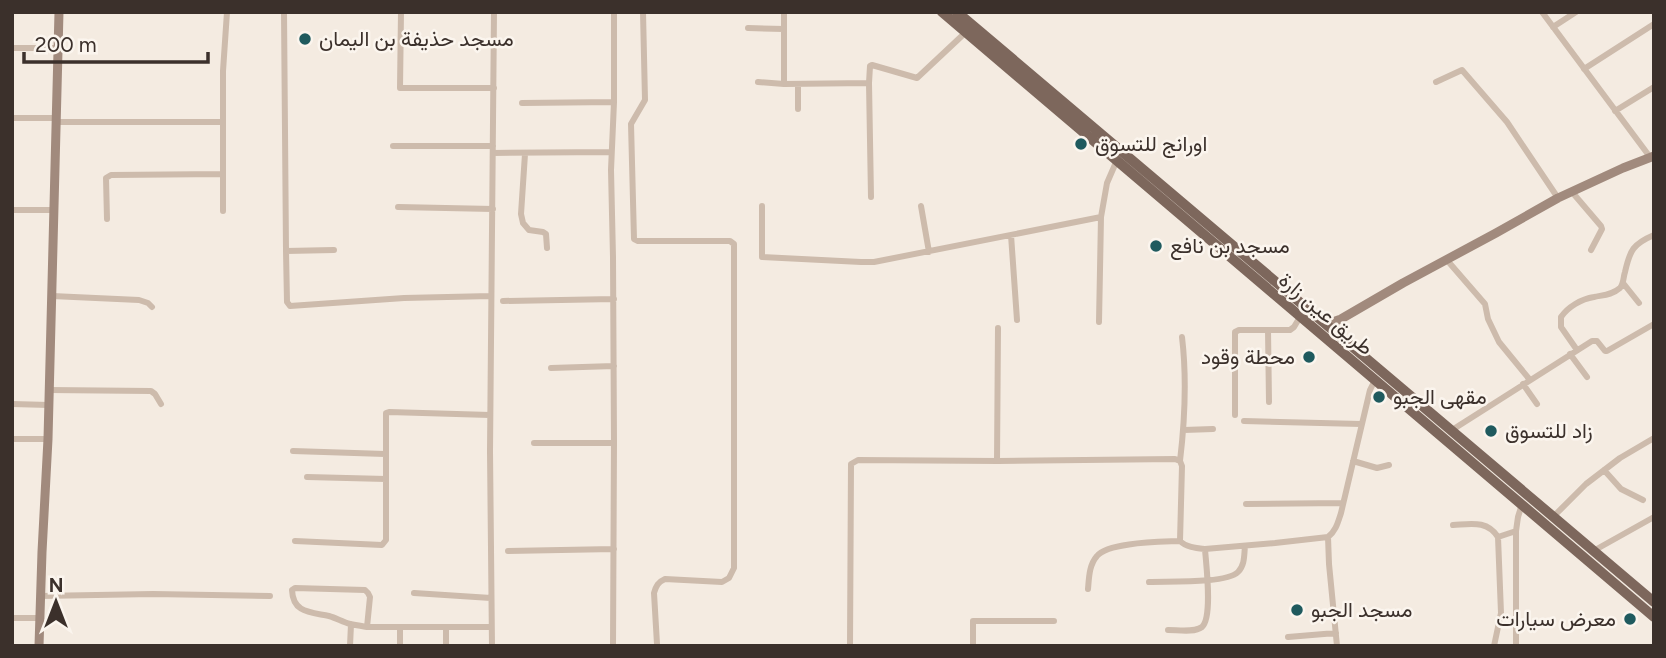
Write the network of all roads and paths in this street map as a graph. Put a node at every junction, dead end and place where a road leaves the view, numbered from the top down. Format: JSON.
{"nodes":[{"id":1,"x":59,"y":12,"type":"edge"},
{"id":2,"x":227,"y":12,"type":"edge"},
{"id":3,"x":284,"y":12,"type":"edge"},
{"id":4,"x":401,"y":12,"type":"edge"},
{"id":5,"x":494,"y":12,"type":"edge"},
{"id":6,"x":614,"y":12,"type":"edge"},
{"id":7,"x":643,"y":12,"type":"edge"},
{"id":8,"x":784,"y":12,"type":"edge"},
{"id":9,"x":942,"y":12,"type":"edge"},
{"id":10,"x":957,"y":12,"type":"edge"},
{"id":11,"x":1542,"y":12,"type":"edge"},
{"id":12,"x":1576,"y":12,"type":"edge"},
{"id":13,"x":1654,"y":24,"type":"edge"},
{"id":14,"x":1553,"y":27,"type":"junction"},
{"id":15,"x":748,"y":28,"type":"dead end"},
{"id":16,"x":784,"y":29,"type":"junction"},
{"id":17,"x":965,"y":33,"type":"junction"},
{"id":18,"x":12,"y":48,"type":"edge"},
{"id":19,"x":58,"y":48,"type":"junction"},
{"id":20,"x":1584,"y":69,"type":"junction"},
{"id":21,"x":758,"y":82,"type":"dead end"},
{"id":22,"x":1436,"y":82,"type":"dead end"},
{"id":23,"x":869,"y":83,"type":"junction"},
{"id":24,"x":784,"y":84,"type":"junction"},
{"id":25,"x":798,"y":84,"type":"junction"},
{"id":26,"x":1654,"y":87,"type":"edge"},
{"id":27,"x":494,"y":88,"type":"junction"},
{"id":28,"x":614,"y":102,"type":"junction"},
{"id":29,"x":522,"y":103,"type":"dead end"},
{"id":30,"x":798,"y":110,"type":"dead end"},
{"id":31,"x":1615,"y":111,"type":"junction"},
{"id":32,"x":12,"y":118,"type":"edge"},
{"id":33,"x":57,"y":120,"type":"junction"},
{"id":34,"x":223,"y":121,"type":"junction"},
{"id":35,"x":393,"y":146,"type":"dead end"},
{"id":36,"x":493,"y":149,"type":"junction"},
{"id":37,"x":611,"y":152,"type":"junction"},
{"id":38,"x":525,"y":154,"type":"junction"},
{"id":39,"x":1652,"y":157,"type":"edge"},
{"id":40,"x":1117,"y":160,"type":"junction"},
{"id":41,"x":223,"y":174,"type":"junction"},
{"id":42,"x":1572,"y":191,"type":"junction"},
{"id":43,"x":871,"y":197,"type":"dead end"},
{"id":44,"x":1559,"y":198,"type":"junction"},
{"id":45,"x":762,"y":205,"type":"dead end"},
{"id":46,"x":921,"y":205,"type":"dead end"},
{"id":47,"x":398,"y":207,"type":"dead end"},
{"id":48,"x":493,"y":209,"type":"junction"},
{"id":49,"x":12,"y":210,"type":"edge"},
{"id":50,"x":54,"y":210,"type":"junction"},
{"id":51,"x":223,"y":211,"type":"dead end"},
{"id":52,"x":1101,"y":217,"type":"junction"},
{"id":53,"x":107,"y":219,"type":"dead end"},
{"id":54,"x":1011,"y":235,"type":"junction"},
{"id":55,"x":1654,"y":235,"type":"edge"},
{"id":56,"x":547,"y":248,"type":"dead end"},
{"id":57,"x":334,"y":250,"type":"dead end"},
{"id":58,"x":1591,"y":250,"type":"dead end"},
{"id":59,"x":286,"y":251,"type":"junction"},
{"id":60,"x":929,"y":252,"type":"junction"},
{"id":61,"x":1446,"y":259,"type":"junction"},
{"id":62,"x":1623,"y":283,"type":"junction"},
{"id":63,"x":52,"y":296,"type":"junction"},
{"id":64,"x":492,"y":296,"type":"junction"},
{"id":65,"x":614,"y":299,"type":"junction"},
{"id":66,"x":503,"y":301,"type":"dead end"},
{"id":67,"x":1639,"y":303,"type":"dead end"},
{"id":68,"x":152,"y":307,"type":"dead end"},
{"id":69,"x":1345,"y":316,"type":"junction"},
{"id":70,"x":1300,"y":317,"type":"junction"},
{"id":71,"x":1017,"y":320,"type":"dead end"},
{"id":72,"x":1098,"y":322,"type":"dead end"},
{"id":73,"x":1327,"y":324,"type":"junction"},
{"id":74,"x":1654,"y":324,"type":"edge"},
{"id":75,"x":998,"y":328,"type":"dead end"},
{"id":76,"x":1268,"y":330,"type":"junction"},
{"id":77,"x":1340,"y":335,"type":"junction"},
{"id":78,"x":1182,"y":337,"type":"dead end"},
{"id":79,"x":1577,"y":349,"type":"junction"},
{"id":80,"x":1570,"y":354,"type":"junction"},
{"id":81,"x":614,"y":366,"type":"junction"},
{"id":82,"x":551,"y":368,"type":"dead end"},
{"id":83,"x":1587,"y":377,"type":"dead end"},
{"id":84,"x":1375,"y":380,"type":"junction"},
{"id":85,"x":1530,"y":380,"type":"junction"},
{"id":86,"x":1523,"y":384,"type":"junction"},
{"id":87,"x":49,"y":390,"type":"junction"},
{"id":88,"x":1269,"y":402,"type":"dead end"},
{"id":89,"x":12,"y":404,"type":"edge"},
{"id":90,"x":161,"y":404,"type":"dead end"},
{"id":91,"x":1537,"y":404,"type":"dead end"},
{"id":92,"x":49,"y":405,"type":"junction"},
{"id":93,"x":490,"y":415,"type":"junction"},
{"id":94,"x":1235,"y":415,"type":"dead end"},
{"id":95,"x":1244,"y":421,"type":"dead end"},
{"id":96,"x":1361,"y":424,"type":"junction"},
{"id":97,"x":1213,"y":429,"type":"dead end"},
{"id":98,"x":1184,"y":430,"type":"junction"},
{"id":99,"x":1452,"y":430,"type":"junction"},
{"id":100,"x":1654,"y":438,"type":"edge"},
{"id":101,"x":12,"y":439,"type":"edge"},
{"id":102,"x":48,"y":439,"type":"junction"},
{"id":103,"x":534,"y":443,"type":"dead end"},
{"id":104,"x":614,"y":443,"type":"junction"},
{"id":105,"x":293,"y":451,"type":"dead end"},
{"id":106,"x":385,"y":454,"type":"junction"},
{"id":107,"x":997,"y":461,"type":"junction"},
{"id":108,"x":1180,"y":461,"type":"junction"},
{"id":109,"x":1353,"y":461,"type":"junction"},
{"id":110,"x":1390,"y":465,"type":"dead end"},
{"id":111,"x":1604,"y":470,"type":"junction"},
{"id":112,"x":307,"y":477,"type":"dead end"},
{"id":113,"x":386,"y":479,"type":"junction"},
{"id":114,"x":1643,"y":500,"type":"dead end"},
{"id":115,"x":1343,"y":503,"type":"junction"},
{"id":116,"x":1246,"y":504,"type":"dead end"},
{"id":117,"x":1522,"y":504,"type":"junction"},
{"id":118,"x":1554,"y":516,"type":"junction"},
{"id":119,"x":1654,"y":517,"type":"edge"},
{"id":120,"x":1453,"y":525,"type":"dead end"},
{"id":121,"x":1516,"y":531,"type":"junction"},
{"id":122,"x":1328,"y":537,"type":"junction"},
{"id":123,"x":1498,"y":537,"type":"junction"},
{"id":124,"x":295,"y":541,"type":"dead end"},
{"id":125,"x":1180,"y":541,"type":"junction"},
{"id":126,"x":1245,"y":546,"type":"junction"},
{"id":127,"x":614,"y":549,"type":"junction"},
{"id":128,"x":1205,"y":549,"type":"junction"},
{"id":129,"x":1595,"y":550,"type":"junction"},
{"id":130,"x":508,"y":551,"type":"dead end"},
{"id":131,"x":1207,"y":580,"type":"junction"},
{"id":132,"x":1149,"y":582,"type":"dead end"},
{"id":133,"x":1088,"y":589,"type":"dead end"},
{"id":134,"x":414,"y":593,"type":"dead end"},
{"id":135,"x":40,"y":596,"type":"junction"},
{"id":136,"x":270,"y":596,"type":"dead end"},
{"id":137,"x":492,"y":598,"type":"junction"},
{"id":138,"x":1654,"y":601,"type":"edge"},
{"id":139,"x":1654,"y":617,"type":"edge"},
{"id":140,"x":12,"y":618,"type":"edge"},
{"id":141,"x":39,"y":618,"type":"junction"},
{"id":142,"x":1054,"y":621,"type":"dead end"},
{"id":143,"x":351,"y":624,"type":"junction"},
{"id":144,"x":367,"y":627,"type":"junction"},
{"id":145,"x":400,"y":627,"type":"junction"},
{"id":146,"x":446,"y":627,"type":"junction"},
{"id":147,"x":491,"y":627,"type":"junction"},
{"id":148,"x":1168,"y":630,"type":"dead end"},
{"id":149,"x":1336,"y":633,"type":"junction"},
{"id":150,"x":1287,"y":638,"type":"dead end"},
{"id":151,"x":657,"y":644,"type":"edge"},
{"id":152,"x":39,"y":646,"type":"edge"},
{"id":153,"x":351,"y":646,"type":"edge"},
{"id":154,"x":400,"y":646,"type":"edge"},
{"id":155,"x":446,"y":646,"type":"edge"},
{"id":156,"x":492,"y":646,"type":"edge"},
{"id":157,"x":613,"y":646,"type":"edge"},
{"id":158,"x":850,"y":646,"type":"edge"},
{"id":159,"x":973,"y":646,"type":"edge"},
{"id":160,"x":1337,"y":646,"type":"edge"},
{"id":161,"x":1494,"y":646,"type":"edge"},
{"id":162,"x":1516,"y":646,"type":"edge"}],
"edges":[{"from":1,"to":19,"type":"main road"},
{"from":2,"to":34,"type":"street"},
{"from":3,"to":59,"type":"street"},
{"from":4,"to":27,"type":"street"},
{"from":5,"to":27,"type":"street"},
{"from":6,"to":28,"type":"street"},
{"from":7,"to":151,"type":"street"},
{"from":8,"to":16,"type":"street"},
{"from":9,"to":17,"type":"main road","name":"طريق عين زارة"},
{"from":10,"to":73,"type":"main road","name":"طريق عين زارة"},
{"from":11,"to":14,"type":"street"},
{"from":12,"to":14,"type":"street"},
{"from":13,"to":20,"type":"street"},
{"from":14,"to":20,"type":"street"},
{"from":15,"to":16,"type":"street"},
{"from":16,"to":24,"type":"street"},
{"from":17,"to":23,"type":"street"},
{"from":17,"to":40,"type":"main road","name":"طريق عين زارة"},
{"from":18,"to":19,"type":"street"},
{"from":19,"to":33,"type":"main road"},
{"from":20,"to":31,"type":"street"},
{"from":21,"to":24,"type":"street"},
{"from":22,"to":44,"type":"street"},
{"from":23,"to":25,"type":"street"},
{"from":23,"to":43,"type":"street"},
{"from":24,"to":25,"type":"street"},
{"from":25,"to":30,"type":"street"},
{"from":26,"to":31,"type":"street"},
{"from":27,"to":36,"type":"street"},
{"from":28,"to":29,"type":"street"},
{"from":28,"to":37,"type":"street"},
{"from":31,"to":39,"type":"street"},
{"from":32,"to":33,"type":"street"},
{"from":33,"to":34,"type":"street"},
{"from":33,"to":50,"type":"main road"},
{"from":34,"to":41,"type":"street"},
{"from":35,"to":36,"type":"street"},
{"from":36,"to":38,"type":"street"},
{"from":36,"to":48,"type":"street"},
{"from":37,"to":38,"type":"street"},
{"from":37,"to":65,"type":"street"},
{"from":38,"to":56,"type":"street"},
{"from":39,"to":42,"type":"main road"},
{"from":40,"to":52,"type":"street"},
{"from":40,"to":70,"type":"main road","name":"طريق عين زارة"},
{"from":41,"to":51,"type":"street"},
{"from":41,"to":53,"type":"street"},
{"from":42,"to":44,"type":"main road"},
{"from":42,"to":58,"type":"street"},
{"from":44,"to":61,"type":"main road"},
{"from":45,"to":60,"type":"street"},
{"from":46,"to":60,"type":"street"},
{"from":47,"to":48,"type":"street"},
{"from":48,"to":64,"type":"street"},
{"from":49,"to":50,"type":"street"},
{"from":50,"to":63,"type":"main road"},
{"from":52,"to":54,"type":"street"},
{"from":52,"to":72,"type":"street"},
{"from":54,"to":60,"type":"street"},
{"from":54,"to":71,"type":"street"},
{"from":55,"to":62,"type":"street"},
{"from":57,"to":59,"type":"street"},
{"from":59,"to":64,"type":"street"},
{"from":61,"to":69,"type":"main road"},
{"from":61,"to":85,"type":"street"},
{"from":62,"to":67,"type":"street"},
{"from":62,"to":79,"type":"street"},
{"from":63,"to":68,"type":"street"},
{"from":63,"to":87,"type":"main road"},
{"from":64,"to":93,"type":"street"},
{"from":65,"to":66,"type":"street"},
{"from":65,"to":81,"type":"street"},
{"from":69,"to":73,"type":"main road"},
{"from":69,"to":77,"type":"main road"},
{"from":70,"to":76,"type":"street"},
{"from":70,"to":84,"type":"main road","name":"طريق عين زارة"},
{"from":73,"to":77,"type":"main road","name":"طريق عين زارة"},
{"from":74,"to":79,"type":"street"},
{"from":75,"to":107,"type":"street"},
{"from":76,"to":88,"type":"street"},
{"from":76,"to":94,"type":"street"},
{"from":77,"to":99,"type":"main road","name":"طريق عين زارة"},
{"from":78,"to":98,"type":"street"},
{"from":79,"to":80,"type":"street"},
{"from":80,"to":83,"type":"street"},
{"from":80,"to":85,"type":"street"},
{"from":81,"to":82,"type":"street"},
{"from":81,"to":104,"type":"street"},
{"from":84,"to":96,"type":"street"},
{"from":84,"to":117,"type":"main road","name":"طريق عين زارة"},
{"from":85,"to":86,"type":"street"},
{"from":86,"to":91,"type":"street"},
{"from":86,"to":99,"type":"street"},
{"from":87,"to":90,"type":"street"},
{"from":87,"to":92,"type":"main road"},
{"from":89,"to":92,"type":"street"},
{"from":92,"to":102,"type":"main road"},
{"from":93,"to":106,"type":"street"},
{"from":93,"to":137,"type":"street"},
{"from":95,"to":96,"type":"street"},
{"from":96,"to":109,"type":"street"},
{"from":97,"to":98,"type":"street"},
{"from":98,"to":108,"type":"street"},
{"from":99,"to":118,"type":"main road","name":"طريق عين زارة"},
{"from":100,"to":111,"type":"street"},
{"from":101,"to":102,"type":"street"},
{"from":102,"to":135,"type":"main road"},
{"from":103,"to":104,"type":"street"},
{"from":104,"to":127,"type":"street"},
{"from":105,"to":106,"type":"street"},
{"from":106,"to":113,"type":"street"},
{"from":107,"to":108,"type":"street"},
{"from":107,"to":158,"type":"street"},
{"from":108,"to":125,"type":"street"},
{"from":109,"to":110,"type":"street"},
{"from":109,"to":115,"type":"street"},
{"from":111,"to":114,"type":"street"},
{"from":111,"to":118,"type":"street"},
{"from":112,"to":113,"type":"street"},
{"from":113,"to":124,"type":"street"},
{"from":115,"to":116,"type":"street"},
{"from":115,"to":122,"type":"street"},
{"from":117,"to":121,"type":"street"},
{"from":117,"to":139,"type":"main road","name":"طريق عين زارة"},
{"from":118,"to":129,"type":"main road","name":"طريق عين زارة"},
{"from":119,"to":129,"type":"street"},
{"from":120,"to":123,"type":"street"},
{"from":121,"to":123,"type":"street"},
{"from":121,"to":162,"type":"street"},
{"from":122,"to":126,"type":"street"},
{"from":122,"to":149,"type":"street"},
{"from":123,"to":161,"type":"street"},
{"from":125,"to":128,"type":"street"},
{"from":125,"to":133,"type":"street"},
{"from":126,"to":128,"type":"street"},
{"from":126,"to":131,"type":"street"},
{"from":127,"to":130,"type":"street"},
{"from":127,"to":157,"type":"street"},
{"from":128,"to":131,"type":"street"},
{"from":129,"to":138,"type":"main road","name":"طريق عين زارة"},
{"from":131,"to":132,"type":"street"},
{"from":131,"to":148,"type":"street"},
{"from":134,"to":137,"type":"street"},
{"from":135,"to":136,"type":"street"},
{"from":135,"to":141,"type":"main road"},
{"from":137,"to":147,"type":"street"},
{"from":140,"to":141,"type":"street"},
{"from":141,"to":152,"type":"main road"},
{"from":142,"to":159,"type":"street"},
{"from":143,"to":144,"type":"street"},
{"from":143,"to":144,"type":"street"},
{"from":143,"to":153,"type":"street"},
{"from":144,"to":145,"type":"street"},
{"from":145,"to":146,"type":"street"},
{"from":145,"to":154,"type":"street"},
{"from":146,"to":147,"type":"street"},
{"from":146,"to":155,"type":"street"},
{"from":147,"to":156,"type":"street"},
{"from":149,"to":150,"type":"street"},
{"from":149,"to":160,"type":"street"}]}
